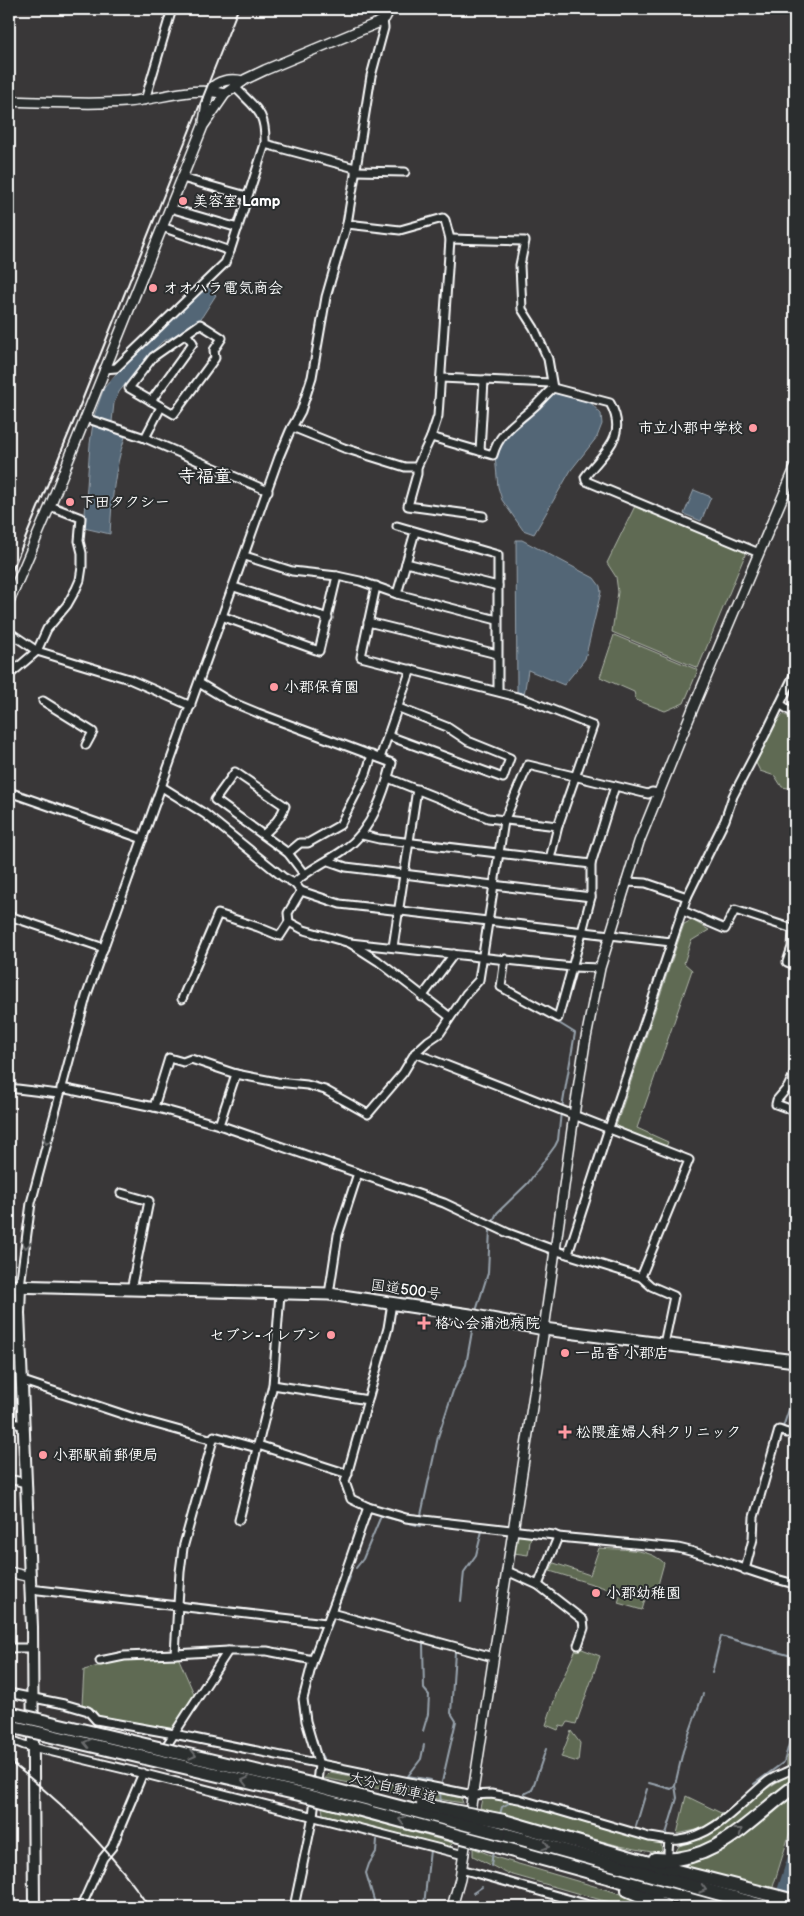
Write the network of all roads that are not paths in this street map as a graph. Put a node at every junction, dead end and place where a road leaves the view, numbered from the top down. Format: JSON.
{"nodes":[{"id":1,"x":172,"y":9,"type":"edge"},
{"id":2,"x":390,"y":9,"type":"edge"},
{"id":3,"x":383,"y":20,"type":"junction"},
{"id":4,"x":243,"y":81,"type":"junction"},
{"id":5,"x":235,"y":87,"type":"junction"},
{"id":6,"x":209,"y":91,"type":"junction"},
{"id":7,"x":225,"y":94,"type":"junction"},
{"id":8,"x":145,"y":100,"type":"junction"},
{"id":9,"x":9,"y":101,"type":"edge"},
{"id":10,"x":203,"y":126,"type":"junction"},
{"id":11,"x":265,"y":144,"type":"junction"},
{"id":12,"x":355,"y":169,"type":"junction"},
{"id":13,"x":405,"y":172,"type":"dead end"},
{"id":14,"x":182,"y":178,"type":"junction"},
{"id":15,"x":247,"y":196,"type":"junction"},
{"id":16,"x":170,"y":208,"type":"junction"},
{"id":17,"x":347,"y":224,"type":"junction"},
{"id":18,"x":162,"y":227,"type":"junction"},
{"id":19,"x":238,"y":228,"type":"junction"},
{"id":20,"x":450,"y":239,"type":"junction"},
{"id":21,"x":230,"y":251,"type":"junction"},
{"id":22,"x":186,"y":334,"type":"junction"},
{"id":23,"x":104,"y":369,"type":"junction"},
{"id":24,"x":441,"y":378,"type":"junction"},
{"id":25,"x":484,"y":380,"type":"junction"},
{"id":26,"x":552,"y":385,"type":"junction"},
{"id":27,"x":151,"y":401,"type":"junction"},
{"id":28,"x":161,"y":407,"type":"junction"},
{"id":29,"x":85,"y":418,"type":"junction"},
{"id":30,"x":292,"y":427,"type":"junction"},
{"id":31,"x":144,"y":438,"type":"junction"},
{"id":32,"x":431,"y":438,"type":"junction"},
{"id":33,"x":480,"y":451,"type":"junction"},
{"id":34,"x":417,"y":467,"type":"junction"},
{"id":35,"x":795,"y":468,"type":"edge"},
{"id":36,"x":268,"y":491,"type":"junction"},
{"id":37,"x":50,"y":506,"type":"junction"},
{"id":38,"x":484,"y":516,"type":"dead end"},
{"id":39,"x":397,"y":526,"type":"dead end"},
{"id":40,"x":415,"y":532,"type":"junction"},
{"id":41,"x":760,"y":553,"type":"junction"},
{"id":42,"x":245,"y":556,"type":"junction"},
{"id":43,"x":406,"y":563,"type":"junction"},
{"id":44,"x":337,"y":576,"type":"junction"},
{"id":45,"x":376,"y":586,"type":"junction"},
{"id":46,"x":498,"y":586,"type":"junction"},
{"id":47,"x":234,"y":587,"type":"junction"},
{"id":48,"x":397,"y":594,"type":"junction"},
{"id":49,"x":9,"y":602,"type":"edge"},
{"id":50,"x":224,"y":617,"type":"junction"},
{"id":51,"x":328,"y":618,"type":"junction"},
{"id":52,"x":497,"y":620,"type":"junction"},
{"id":53,"x":368,"y":622,"type":"junction"},
{"id":54,"x":9,"y":632,"type":"edge"},
{"id":55,"x":37,"y":651,"type":"junction"},
{"id":56,"x":498,"y":654,"type":"junction"},
{"id":57,"x":411,"y":670,"type":"junction"},
{"id":58,"x":795,"y":673,"type":"edge"},
{"id":59,"x":9,"y":675,"type":"edge"},
{"id":60,"x":199,"y":683,"type":"junction"},
{"id":61,"x":498,"y":692,"type":"junction"},
{"id":62,"x":42,"y":701,"type":"dead end"},
{"id":63,"x":780,"y":704,"type":"junction"},
{"id":64,"x":191,"y":706,"type":"junction"},
{"id":65,"x":399,"y":708,"type":"junction"},
{"id":66,"x":795,"y":714,"type":"edge"},
{"id":67,"x":389,"y":736,"type":"junction"},
{"id":68,"x":86,"y":745,"type":"dead end"},
{"id":69,"x":372,"y":755,"type":"junction"},
{"id":70,"x":380,"y":758,"type":"junction"},
{"id":71,"x":574,"y":776,"type":"junction"},
{"id":72,"x":388,"y":778,"type":"junction"},
{"id":73,"x":615,"y":786,"type":"junction"},
{"id":74,"x":162,"y":787,"type":"junction"},
{"id":75,"x":417,"y":789,"type":"junction"},
{"id":76,"x":9,"y":792,"type":"edge"},
{"id":77,"x":658,"y":793,"type":"junction"},
{"id":78,"x":504,"y":821,"type":"junction"},
{"id":79,"x":558,"y":826,"type":"junction"},
{"id":80,"x":264,"y":834,"type":"junction"},
{"id":81,"x":362,"y":835,"type":"junction"},
{"id":82,"x":143,"y":839,"type":"junction"},
{"id":83,"x":409,"y":842,"type":"junction"},
{"id":84,"x":288,"y":852,"type":"junction"},
{"id":85,"x":499,"y":853,"type":"junction"},
{"id":86,"x":550,"y":859,"type":"junction"},
{"id":87,"x":329,"y":861,"type":"junction"},
{"id":88,"x":591,"y":864,"type":"junction"},
{"id":89,"x":304,"y":874,"type":"junction"},
{"id":90,"x":405,"y":874,"type":"junction"},
{"id":91,"x":626,"y":882,"type":"junction"},
{"id":92,"x":294,"y":883,"type":"junction"},
{"id":93,"x":494,"y":886,"type":"junction"},
{"id":94,"x":302,"y":891,"type":"junction"},
{"id":95,"x":591,"y":896,"type":"junction"},
{"id":96,"x":687,"y":897,"type":"junction"},
{"id":97,"x":400,"y":910,"type":"junction"},
{"id":98,"x":683,"y":911,"type":"junction"},
{"id":99,"x":9,"y":916,"type":"edge"},
{"id":100,"x":488,"y":920,"type":"junction"},
{"id":101,"x":289,"y":922,"type":"junction"},
{"id":102,"x":582,"y":932,"type":"junction"},
{"id":103,"x":610,"y":935,"type":"junction"},
{"id":104,"x":671,"y":942,"type":"junction"},
{"id":105,"x":350,"y":943,"type":"junction"},
{"id":106,"x":393,"y":947,"type":"junction"},
{"id":107,"x":104,"y":948,"type":"junction"},
{"id":108,"x":454,"y":954,"type":"junction"},
{"id":109,"x":484,"y":957,"type":"junction"},
{"id":110,"x":505,"y":959,"type":"junction"},
{"id":111,"x":795,"y":965,"type":"edge"},
{"id":112,"x":572,"y":967,"type":"junction"},
{"id":113,"x":600,"y":968,"type":"junction"},
{"id":114,"x":422,"y":997,"type":"junction"},
{"id":115,"x":182,"y":999,"type":"dead end"},
{"id":116,"x":450,"y":1018,"type":"junction"},
{"id":117,"x":415,"y":1053,"type":"junction"},
{"id":118,"x":795,"y":1072,"type":"edge"},
{"id":119,"x":236,"y":1074,"type":"junction"},
{"id":120,"x":9,"y":1088,"type":"edge"},
{"id":121,"x":60,"y":1091,"type":"junction"},
{"id":122,"x":154,"y":1107,"type":"junction"},
{"id":123,"x":795,"y":1111,"type":"edge"},
{"id":124,"x":574,"y":1115,"type":"junction"},
{"id":125,"x":218,"y":1125,"type":"junction"},
{"id":126,"x":608,"y":1128,"type":"junction"},
{"id":127,"x":358,"y":1174,"type":"junction"},
{"id":128,"x":121,"y":1193,"type":"dead end"},
{"id":129,"x":554,"y":1250,"type":"junction"},
{"id":130,"x":568,"y":1254,"type":"junction"},
{"id":131,"x":641,"y":1277,"type":"junction"},
{"id":132,"x":14,"y":1286,"type":"edge"},
{"id":133,"x":131,"y":1290,"type":"junction"},
{"id":134,"x":280,"y":1294,"type":"junction"},
{"id":135,"x":329,"y":1294,"type":"junction"},
{"id":136,"x":392,"y":1303,"type":"junction"},
{"id":137,"x":544,"y":1329,"type":"junction"},
{"id":138,"x":664,"y":1344,"type":"junction"},
{"id":139,"x":795,"y":1360,"type":"edge"},
{"id":140,"x":23,"y":1381,"type":"junction"},
{"id":141,"x":273,"y":1384,"type":"junction"},
{"id":142,"x":368,"y":1400,"type":"junction"},
{"id":143,"x":9,"y":1422,"type":"edge"},
{"id":144,"x":24,"y":1426,"type":"junction"},
{"id":145,"x":795,"y":1432,"type":"edge"},
{"id":146,"x":213,"y":1440,"type":"junction"},
{"id":147,"x":257,"y":1447,"type":"junction"},
{"id":148,"x":348,"y":1474,"type":"junction"},
{"id":149,"x":9,"y":1479,"type":"edge"},
{"id":150,"x":26,"y":1483,"type":"junction"},
{"id":151,"x":368,"y":1507,"type":"junction"},
{"id":152,"x":239,"y":1520,"type":"dead end"},
{"id":153,"x":513,"y":1530,"type":"junction"},
{"id":154,"x":558,"y":1537,"type":"junction"},
{"id":155,"x":745,"y":1570,"type":"junction"},
{"id":156,"x":507,"y":1571,"type":"junction"},
{"id":157,"x":9,"y":1572,"type":"edge"},
{"id":158,"x":30,"y":1577,"type":"junction"},
{"id":159,"x":795,"y":1584,"type":"edge"},
{"id":160,"x":538,"y":1585,"type":"junction"},
{"id":161,"x":30,"y":1589,"type":"junction"},
{"id":162,"x":178,"y":1606,"type":"junction"},
{"id":163,"x":331,"y":1613,"type":"junction"},
{"id":164,"x":9,"y":1619,"type":"edge"},
{"id":165,"x":326,"y":1623,"type":"junction"},
{"id":166,"x":9,"y":1626,"type":"edge"},
{"id":167,"x":578,"y":1645,"type":"dead end"},
{"id":168,"x":9,"y":1648,"type":"edge"},
{"id":169,"x":31,"y":1648,"type":"junction"},
{"id":170,"x":228,"y":1651,"type":"junction"},
{"id":171,"x":175,"y":1654,"type":"junction"},
{"id":172,"x":493,"y":1657,"type":"junction"},
{"id":173,"x":313,"y":1660,"type":"junction"},
{"id":174,"x":100,"y":1661,"type":"dead end"},
{"id":175,"x":9,"y":1693,"type":"edge"},
{"id":176,"x":32,"y":1698,"type":"junction"},
{"id":177,"x":9,"y":1713,"type":"edge"},
{"id":178,"x":9,"y":1726,"type":"edge"},
{"id":179,"x":174,"y":1734,"type":"junction"},
{"id":180,"x":9,"y":1740,"type":"edge"},
{"id":181,"x":32,"y":1747,"type":"junction"},
{"id":182,"x":319,"y":1765,"type":"junction"},
{"id":183,"x":795,"y":1767,"type":"edge"},
{"id":184,"x":146,"y":1774,"type":"junction"},
{"id":185,"x":795,"y":1786,"type":"edge"},
{"id":186,"x":473,"y":1795,"type":"junction"},
{"id":187,"x":313,"y":1816,"type":"junction"},
{"id":188,"x":502,"y":1827,"type":"junction"},
{"id":189,"x":669,"y":1840,"type":"junction"},
{"id":190,"x":594,"y":1846,"type":"junction"},
{"id":191,"x":496,"y":1848,"type":"junction"},
{"id":192,"x":668,"y":1852,"type":"dead end"},
{"id":193,"x":464,"y":1855,"type":"junction"},
{"id":194,"x":461,"y":1869,"type":"junction"},
{"id":195,"x":680,"y":1897,"type":"junction"},
{"id":196,"x":755,"y":1898,"type":"junction"},
{"id":197,"x":795,"y":1901,"type":"edge"},
{"id":198,"x":34,"y":1907,"type":"edge"},
{"id":199,"x":81,"y":1907,"type":"edge"},
{"id":200,"x":294,"y":1907,"type":"edge"},
{"id":201,"x":452,"y":1907,"type":"edge"},
{"id":202,"x":607,"y":1907,"type":"edge"},
{"id":203,"x":667,"y":1907,"type":"edge"},
{"id":204,"x":708,"y":1907,"type":"edge"},
{"id":205,"x":716,"y":1907,"type":"edge"},
{"id":206,"x":767,"y":1907,"type":"edge"}],
"edges":[{"from":1,"to":8,"type":"street"},
{"from":2,"to":3,"type":"street"},
{"from":3,"to":4,"type":"street"},
{"from":3,"to":12,"type":"street"},
{"from":4,"to":5,"type":"street"},
{"from":4,"to":6,"type":"street"},
{"from":5,"to":7,"type":"street"},
{"from":5,"to":11,"type":"street"},
{"from":6,"to":7,"type":"street"},
{"from":6,"to":8,"type":"street"},
{"from":6,"to":10,"type":"street"},
{"from":7,"to":10,"type":"street"},
{"from":8,"to":9,"type":"street"},
{"from":10,"to":14,"type":"street"},
{"from":11,"to":12,"type":"street"},
{"from":11,"to":15,"type":"street"},
{"from":12,"to":13,"type":"street"},
{"from":12,"to":17,"type":"street"},
{"from":14,"to":15,"type":"street"},
{"from":14,"to":16,"type":"street"},
{"from":15,"to":19,"type":"street"},
{"from":16,"to":18,"type":"street"},
{"from":16,"to":19,"type":"street"},
{"from":17,"to":20,"type":"street"},
{"from":17,"to":30,"type":"street"},
{"from":18,"to":21,"type":"street"},
{"from":18,"to":23,"type":"street"},
{"from":19,"to":21,"type":"street"},
{"from":20,"to":24,"type":"street"},
{"from":20,"to":26,"type":"street"},
{"from":21,"to":23,"type":"street"},
{"from":22,"to":27,"type":"street"},
{"from":22,"to":27,"type":"street"},
{"from":22,"to":28,"type":"street"},
{"from":23,"to":29,"type":"street"},
{"from":24,"to":25,"type":"street"},
{"from":24,"to":32,"type":"street"},
{"from":25,"to":26,"type":"street"},
{"from":25,"to":33,"type":"street"},
{"from":26,"to":33,"type":"street"},
{"from":26,"to":41,"type":"street"},
{"from":27,"to":28,"type":"street"},
{"from":28,"to":31,"type":"street"},
{"from":29,"to":31,"type":"street"},
{"from":29,"to":37,"type":"street"},
{"from":30,"to":34,"type":"street"},
{"from":30,"to":36,"type":"street"},
{"from":31,"to":36,"type":"street"},
{"from":32,"to":33,"type":"street"},
{"from":32,"to":34,"type":"street"},
{"from":34,"to":38,"type":"street"},
{"from":35,"to":41,"type":"street"},
{"from":36,"to":42,"type":"street"},
{"from":37,"to":49,"type":"street"},
{"from":37,"to":55,"type":"street"},
{"from":39,"to":40,"type":"street"},
{"from":40,"to":43,"type":"street"},
{"from":40,"to":46,"type":"street"},
{"from":41,"to":77,"type":"street"},
{"from":42,"to":44,"type":"street"},
{"from":42,"to":47,"type":"street"},
{"from":43,"to":46,"type":"street"},
{"from":43,"to":48,"type":"street"},
{"from":44,"to":45,"type":"street"},
{"from":44,"to":51,"type":"street"},
{"from":45,"to":48,"type":"street"},
{"from":45,"to":53,"type":"street"},
{"from":46,"to":52,"type":"street"},
{"from":47,"to":50,"type":"street"},
{"from":47,"to":51,"type":"street"},
{"from":48,"to":52,"type":"street"},
{"from":50,"to":51,"type":"street"},
{"from":50,"to":60,"type":"street"},
{"from":52,"to":56,"type":"street"},
{"from":53,"to":56,"type":"street"},
{"from":53,"to":57,"type":"street"},
{"from":54,"to":55,"type":"street"},
{"from":55,"to":59,"type":"street"},
{"from":55,"to":64,"type":"street"},
{"from":56,"to":61,"type":"street"},
{"from":57,"to":61,"type":"street"},
{"from":57,"to":65,"type":"street"},
{"from":58,"to":63,"type":"street"},
{"from":60,"to":64,"type":"street"},
{"from":60,"to":69,"type":"street"},
{"from":61,"to":71,"type":"street"},
{"from":62,"to":68,"type":"street"},
{"from":63,"to":66,"type":"street"},
{"from":63,"to":96,"type":"street"},
{"from":64,"to":74,"type":"street"},
{"from":65,"to":67,"type":"street"},
{"from":65,"to":67,"type":"street"},
{"from":67,"to":70,"type":"street"},
{"from":69,"to":70,"type":"street"},
{"from":69,"to":84,"type":"street"},
{"from":70,"to":72,"type":"street"},
{"from":71,"to":73,"type":"street"},
{"from":71,"to":78,"type":"street"},
{"from":71,"to":79,"type":"street"},
{"from":72,"to":75,"type":"street"},
{"from":72,"to":81,"type":"street"},
{"from":73,"to":77,"type":"street"},
{"from":73,"to":88,"type":"street"},
{"from":74,"to":82,"type":"street"},
{"from":74,"to":92,"type":"street"},
{"from":75,"to":78,"type":"street"},
{"from":75,"to":83,"type":"street"},
{"from":76,"to":82,"type":"street"},
{"from":77,"to":91,"type":"street"},
{"from":78,"to":79,"type":"street"},
{"from":78,"to":85,"type":"street"},
{"from":79,"to":86,"type":"street"},
{"from":80,"to":80,"type":"street"},
{"from":80,"to":84,"type":"street"},
{"from":81,"to":83,"type":"street"},
{"from":81,"to":87,"type":"street"},
{"from":82,"to":107,"type":"street"},
{"from":83,"to":85,"type":"street"},
{"from":83,"to":90,"type":"street"},
{"from":84,"to":89,"type":"street"},
{"from":85,"to":86,"type":"street"},
{"from":85,"to":93,"type":"street"},
{"from":86,"to":88,"type":"street"},
{"from":87,"to":89,"type":"street"},
{"from":87,"to":90,"type":"street"},
{"from":88,"to":95,"type":"street"},
{"from":89,"to":92,"type":"street"},
{"from":90,"to":93,"type":"street"},
{"from":90,"to":97,"type":"street"},
{"from":91,"to":96,"type":"street"},
{"from":91,"to":103,"type":"street"},
{"from":92,"to":94,"type":"street"},
{"from":93,"to":95,"type":"street"},
{"from":93,"to":100,"type":"street"},
{"from":94,"to":97,"type":"street"},
{"from":94,"to":101,"type":"street"},
{"from":95,"to":102,"type":"street"},
{"from":96,"to":98,"type":"street"},
{"from":97,"to":100,"type":"street"},
{"from":97,"to":106,"type":"street"},
{"from":98,"to":104,"type":"street"},
{"from":98,"to":111,"type":"street"},
{"from":99,"to":107,"type":"street"},
{"from":100,"to":102,"type":"street"},
{"from":100,"to":109,"type":"street"},
{"from":101,"to":105,"type":"street"},
{"from":101,"to":115,"type":"street"},
{"from":102,"to":103,"type":"street"},
{"from":102,"to":112,"type":"street"},
{"from":103,"to":104,"type":"street"},
{"from":103,"to":113,"type":"street"},
{"from":104,"to":126,"type":"street"},
{"from":105,"to":106,"type":"street"},
{"from":105,"to":114,"type":"street"},
{"from":106,"to":108,"type":"street"},
{"from":107,"to":121,"type":"street"},
{"from":108,"to":109,"type":"street"},
{"from":108,"to":114,"type":"street"},
{"from":109,"to":110,"type":"street"},
{"from":109,"to":116,"type":"street"},
{"from":110,"to":112,"type":"street"},
{"from":110,"to":112,"type":"street"},
{"from":112,"to":113,"type":"street"},
{"from":113,"to":124,"type":"street"},
{"from":114,"to":116,"type":"street"},
{"from":116,"to":117,"type":"street"},
{"from":117,"to":119,"type":"street"},
{"from":117,"to":124,"type":"street"},
{"from":118,"to":123,"type":"street"},
{"from":119,"to":122,"type":"street"},
{"from":119,"to":125,"type":"street"},
{"from":120,"to":121,"type":"street"},
{"from":121,"to":122,"type":"street"},
{"from":121,"to":132,"type":"street","one_way":true},
{"from":122,"to":125,"type":"street"},
{"from":124,"to":126,"type":"street"},
{"from":124,"to":129,"type":"street"},
{"from":125,"to":127,"type":"street"},
{"from":126,"to":130,"type":"street"},
{"from":126,"to":131,"type":"street"},
{"from":127,"to":129,"type":"street"},
{"from":127,"to":135,"type":"street"},
{"from":128,"to":133,"type":"street"},
{"from":129,"to":130,"type":"street"},
{"from":129,"to":137,"type":"street"},
{"from":130,"to":131,"type":"street"},
{"from":131,"to":138,"type":"street"},
{"from":132,"to":133,"type":"highway","name":"国道500号"},
{"from":132,"to":140,"type":"main road"},
{"from":133,"to":134,"type":"highway","name":"国道500号"},
{"from":134,"to":135,"type":"highway","name":"国道500号"},
{"from":134,"to":141,"type":"street"},
{"from":135,"to":136,"type":"highway","name":"国道500号"},
{"from":136,"to":137,"type":"highway","name":"国道500号"},
{"from":136,"to":142,"type":"street"},
{"from":137,"to":138,"type":"highway","name":"国道500号"},
{"from":137,"to":153,"type":"street"},
{"from":138,"to":139,"type":"highway","name":"国道500号"},
{"from":140,"to":144,"type":"main road"},
{"from":140,"to":146,"type":"street"},
{"from":141,"to":142,"type":"street"},
{"from":141,"to":147,"type":"street"},
{"from":142,"to":148,"type":"street"},
{"from":143,"to":144,"type":"street"},
{"from":144,"to":150,"type":"main road"},
{"from":145,"to":155,"type":"street"},
{"from":146,"to":147,"type":"street"},
{"from":146,"to":162,"type":"street"},
{"from":147,"to":148,"type":"street"},
{"from":147,"to":152,"type":"street"},
{"from":148,"to":151,"type":"street"},
{"from":149,"to":150,"type":"street"},
{"from":150,"to":158,"type":"main road"},
{"from":151,"to":153,"type":"street"},
{"from":151,"to":163,"type":"street"},
{"from":153,"to":154,"type":"street"},
{"from":153,"to":156,"type":"street"},
{"from":154,"to":155,"type":"street"},
{"from":154,"to":160,"type":"street"},
{"from":155,"to":159,"type":"street"},
{"from":156,"to":160,"type":"street"},
{"from":156,"to":172,"type":"street"},
{"from":157,"to":158,"type":"street"},
{"from":158,"to":161,"type":"main road"},
{"from":160,"to":167,"type":"street"},
{"from":161,"to":162,"type":"street"},
{"from":161,"to":169,"type":"main road"},
{"from":162,"to":165,"type":"street"},
{"from":162,"to":171,"type":"street"},
{"from":163,"to":165,"type":"street"},
{"from":163,"to":172,"type":"street"},
{"from":164,"to":166,"type":"street"},
{"from":165,"to":173,"type":"street"},
{"from":168,"to":169,"type":"street"},
{"from":169,"to":176,"type":"main road"},
{"from":170,"to":171,"type":"street"},
{"from":170,"to":173,"type":"street"},
{"from":170,"to":179,"type":"street"},
{"from":171,"to":174,"type":"street"},
{"from":172,"to":186,"type":"street"},
{"from":173,"to":182,"type":"street"},
{"from":175,"to":176,"type":"street"},
{"from":176,"to":179,"type":"street"},
{"from":176,"to":181,"type":"main road"},
{"from":177,"to":188,"type":"highway","one_way":true,"bridge":true},
{"from":191,"to":178,"type":"highway","name":"大分自動車道","one_way":true,"bridge":true},
{"from":179,"to":182,"type":"street"},
{"from":179,"to":184,"type":"street"},
{"from":180,"to":181,"type":"street"},
{"from":181,"to":184,"type":"street"},
{"from":181,"to":198,"type":"main road"},
{"from":182,"to":186,"type":"street"},
{"from":182,"to":187,"type":"street"},
{"from":183,"to":189,"type":"street"},
{"from":184,"to":187,"type":"street"},
{"from":184,"to":199,"type":"street"},
{"from":190,"to":185,"type":"highway","one_way":true},
{"from":186,"to":189,"type":"street"},
{"from":186,"to":193,"type":"street"},
{"from":187,"to":193,"type":"street"},
{"from":187,"to":200,"type":"street"},
{"from":188,"to":190,"type":"highway"},
{"from":188,"to":196,"type":"highway","one_way":true},
{"from":189,"to":192,"type":"street"},
{"from":190,"to":196,"type":"highway"},
{"from":191,"to":195,"type":"highway","name":"大分自動車道"},
{"from":191,"to":203,"type":"highway"},
{"from":193,"to":194,"type":"street"},
{"from":194,"to":201,"type":"street"},
{"from":194,"to":202,"type":"street"},
{"from":195,"to":204,"type":"highway"},
{"from":195,"to":205,"type":"highway","name":"大分自動車道"},
{"from":196,"to":197,"type":"highway"},
{"from":196,"to":206,"type":"highway"}]}
